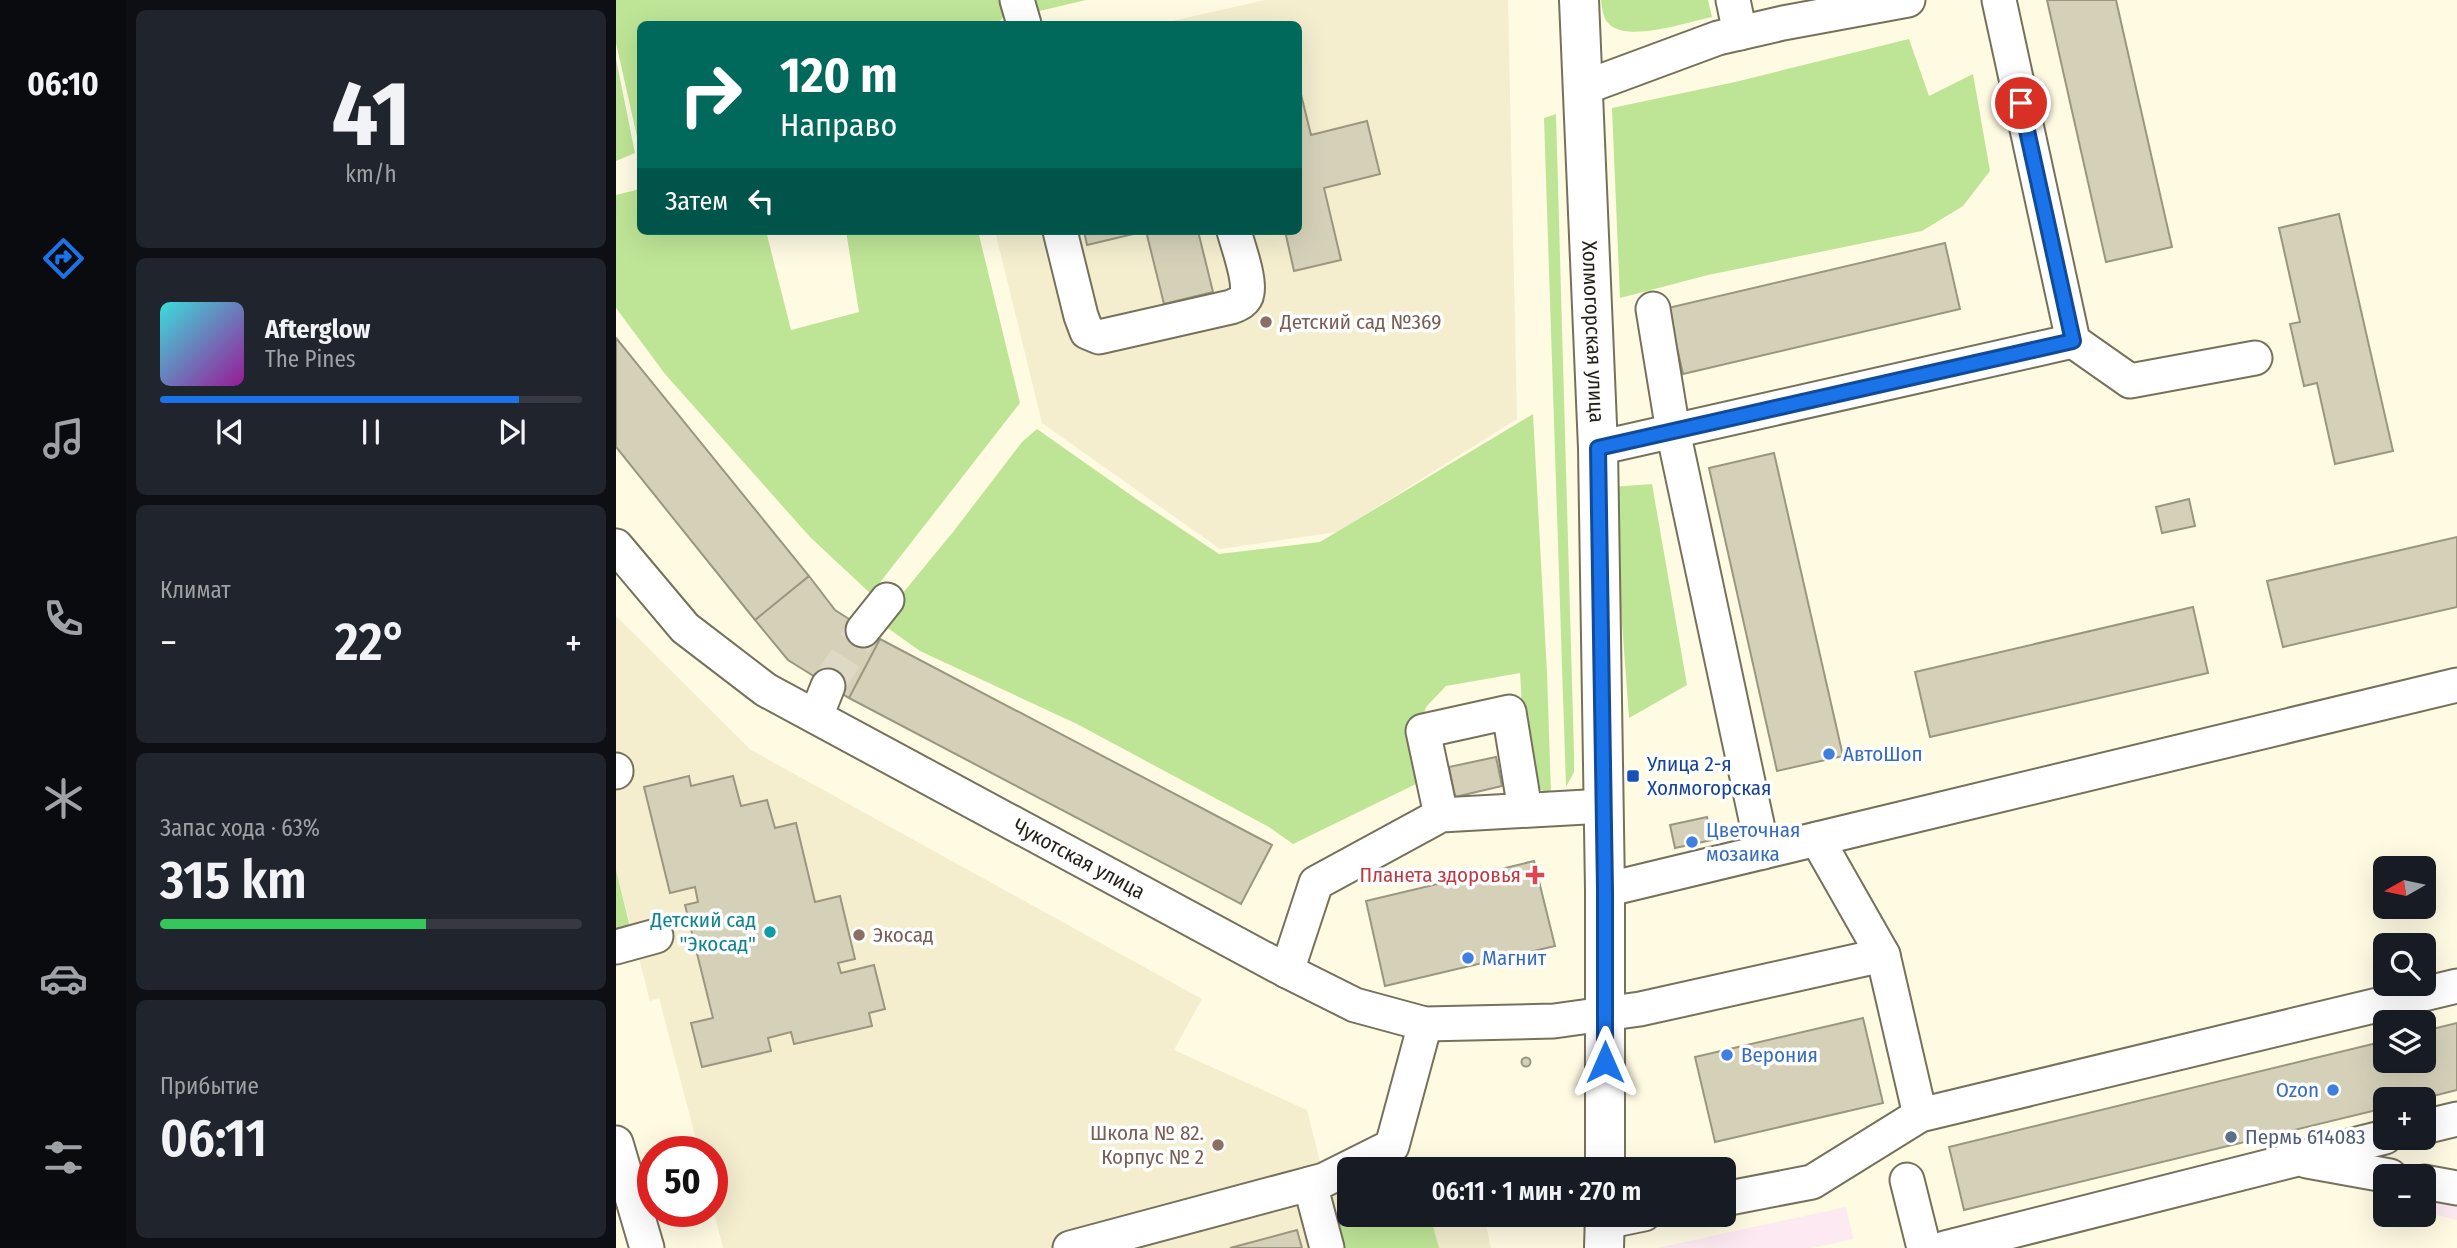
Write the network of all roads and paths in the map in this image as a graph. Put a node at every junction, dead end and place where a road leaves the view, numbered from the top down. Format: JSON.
{"nodes":[{"id":1,"x":1017,"y":0,"type":"edge"},
{"id":2,"x":1579,"y":0,"type":"edge"},
{"id":3,"x":1733,"y":0,"type":"edge"},
{"id":4,"x":1908,"y":0,"type":"edge"},
{"id":5,"x":1999,"y":0,"type":"edge"},
{"id":6,"x":1023,"y":21,"type":"edge"},
{"id":7,"x":1740,"y":33,"type":"junction"},
{"id":8,"x":1583,"y":88,"type":"junction"},
{"id":9,"x":1061,"y":235,"type":"edge"},
{"id":10,"x":1235,"y":235,"type":"edge"},
{"id":11,"x":1653,"y":309,"type":"dead end"},
{"id":12,"x":2073,"y":341,"type":"junction"},
{"id":13,"x":2255,"y":358,"type":"dead end"},
{"id":14,"x":1673,"y":431,"type":"junction"},
{"id":15,"x":1598,"y":448,"type":"junction"},
{"id":16,"x":616,"y":546,"type":"edge"},
{"id":17,"x":887,"y":600,"type":"dead end"},
{"id":18,"x":863,"y":630,"type":"tunnel mouth"},
{"id":19,"x":2457,"y":685,"type":"edge"},
{"id":20,"x":1604,"y":806,"type":"junction"},
{"id":21,"x":1525,"y":810,"type":"junction"},
{"id":22,"x":1441,"y":815,"type":"junction"},
{"id":23,"x":1817,"y":839,"type":"junction"},
{"id":24,"x":1763,"y":852,"type":"junction"},
{"id":25,"x":1605,"y":890,"type":"junction"},
{"id":26,"x":656,"y":936,"type":"dead end"},
{"id":27,"x":616,"y":947,"type":"edge"},
{"id":28,"x":1883,"y":955,"type":"junction"},
{"id":29,"x":1287,"y":971,"type":"junction"},
{"id":30,"x":2457,"y":986,"type":"edge"},
{"id":31,"x":1605,"y":1016,"type":"junction"},
{"id":32,"x":1425,"y":1024,"type":"junction"},
{"id":33,"x":1920,"y":1115,"type":"junction"},
{"id":34,"x":2457,"y":1118,"type":"edge"},
{"id":35,"x":2436,"y":1124,"type":"edge"},
{"id":36,"x":2373,"y":1140,"type":"edge"},
{"id":37,"x":616,"y":1143,"type":"edge"},
{"id":38,"x":1605,"y":1157,"type":"edge"},
{"id":39,"x":2295,"y":1159,"type":"junction"},
{"id":40,"x":2373,"y":1173,"type":"edge"},
{"id":41,"x":1907,"y":1180,"type":"dead end"},
{"id":42,"x":1310,"y":1184,"type":"junction"},
{"id":43,"x":2436,"y":1184,"type":"edge"},
{"id":44,"x":2457,"y":1188,"type":"edge"},
{"id":45,"x":1736,"y":1197,"type":"edge"},
{"id":46,"x":1161,"y":1236,"type":"edge"},
{"id":47,"x":647,"y":1248,"type":"edge"},
{"id":48,"x":1070,"y":1248,"type":"edge"},
{"id":49,"x":1327,"y":1248,"type":"edge"},
{"id":50,"x":1924,"y":1248,"type":"edge"},
{"id":51,"x":1945,"y":1248,"type":"edge"}],
"edges":[{"from":1,"to":6,"type":"street"},
{"from":2,"to":8,"type":"main road","name":"Холмогорская улица"},
{"from":3,"to":7,"type":"street"},
{"from":4,"to":7,"type":"street"},
{"from":5,"to":12,"type":"street"},
{"from":7,"to":8,"type":"street"},
{"from":8,"to":15,"type":"main road","name":"Холмогорская улица"},
{"from":9,"to":10,"type":"street"},
{"from":11,"to":14,"type":"street"},
{"from":12,"to":13,"type":"street"},
{"from":12,"to":14,"type":"street"},
{"from":14,"to":15,"type":"street"},
{"from":14,"to":24,"type":"street"},
{"from":15,"to":20,"type":"main road","name":"Холмогорская улица"},
{"from":16,"to":29,"type":"street","name":"Чукотская улица"},
{"from":17,"to":18,"type":"street"},
{"from":19,"to":23,"type":"street"},
{"from":20,"to":21,"type":"street"},
{"from":20,"to":25,"type":"main road","name":"Холмогорская улица"},
{"from":21,"to":22,"type":"street"},
{"from":21,"to":22,"type":"street"},
{"from":22,"to":29,"type":"street"},
{"from":23,"to":24,"type":"street"},
{"from":23,"to":28,"type":"street"},
{"from":24,"to":25,"type":"street"},
{"from":25,"to":31,"type":"main road","name":"Холмогорская улица"},
{"from":26,"to":27,"type":"street"},
{"from":28,"to":31,"type":"street","name":"Чукотская улица"},
{"from":28,"to":33,"type":"street"},
{"from":29,"to":32,"type":"street","name":"Чукотская улица"},
{"from":30,"to":33,"type":"street"},
{"from":31,"to":32,"type":"street","name":"Чукотская улица"},
{"from":31,"to":38,"type":"main road","name":"Холмогорская улица"},
{"from":32,"to":42,"type":"street"},
{"from":33,"to":45,"type":"street"},
{"from":34,"to":35,"type":"street"},
{"from":36,"to":39,"type":"street"},
{"from":37,"to":47,"type":"street"},
{"from":39,"to":40,"type":"street"},
{"from":39,"to":51,"type":"street"},
{"from":41,"to":50,"type":"street"},
{"from":42,"to":46,"type":"street"},
{"from":42,"to":49,"type":"street"},
{"from":43,"to":44,"type":"street"},
{"from":46,"to":48,"type":"street"}]}
